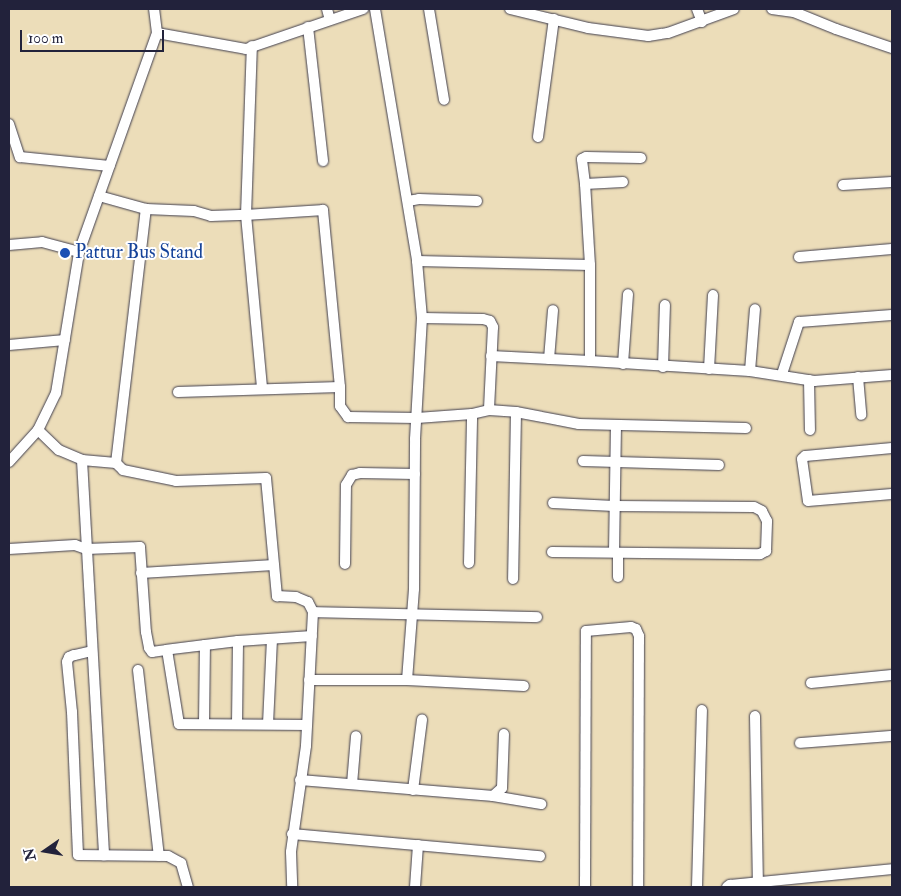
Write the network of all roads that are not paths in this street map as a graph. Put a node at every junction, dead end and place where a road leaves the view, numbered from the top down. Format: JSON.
{"nodes":[{"id":1,"x":154,"y":9,"type":"edge"},
{"id":2,"x":327,"y":9,"type":"edge"},
{"id":3,"x":363,"y":9,"type":"edge"},
{"id":4,"x":375,"y":9,"type":"edge"},
{"id":5,"x":429,"y":9,"type":"edge"},
{"id":6,"x":510,"y":9,"type":"edge"},
{"id":7,"x":697,"y":9,"type":"edge"},
{"id":8,"x":734,"y":9,"type":"edge"},
{"id":9,"x":772,"y":9,"type":"edge"},
{"id":10,"x":810,"y":9,"type":"edge"},
{"id":11,"x":554,"y":19,"type":"junction"},
{"id":12,"x":330,"y":20,"type":"junction"},
{"id":13,"x":813,"y":20,"type":"junction"},
{"id":14,"x":702,"y":22,"type":"junction"},
{"id":15,"x":308,"y":27,"type":"junction"},
{"id":16,"x":157,"y":33,"type":"junction"},
{"id":17,"x":252,"y":46,"type":"junction"},
{"id":18,"x":892,"y":48,"type":"edge"},
{"id":19,"x":444,"y":100,"type":"dead end"},
{"id":20,"x":9,"y":124,"type":"edge"},
{"id":21,"x":538,"y":137,"type":"dead end"},
{"id":22,"x":641,"y":158,"type":"dead end"},
{"id":23,"x":323,"y":161,"type":"dead end"},
{"id":24,"x":110,"y":166,"type":"junction"},
{"id":25,"x":623,"y":182,"type":"dead end"},
{"id":26,"x":892,"y":182,"type":"edge"},
{"id":27,"x":585,"y":184,"type":"junction"},
{"id":28,"x":843,"y":185,"type":"dead end"},
{"id":29,"x":99,"y":196,"type":"junction"},
{"id":30,"x":408,"y":201,"type":"junction"},
{"id":31,"x":477,"y":201,"type":"dead end"},
{"id":32,"x":146,"y":209,"type":"junction"},
{"id":33,"x":246,"y":215,"type":"junction"},
{"id":34,"x":9,"y":245,"type":"edge"},
{"id":35,"x":892,"y":249,"type":"edge"},
{"id":36,"x":79,"y":252,"type":"junction"},
{"id":37,"x":799,"y":257,"type":"dead end"},
{"id":38,"x":417,"y":261,"type":"junction"},
{"id":39,"x":590,"y":265,"type":"junction"},
{"id":40,"x":628,"y":294,"type":"dead end"},
{"id":41,"x":713,"y":295,"type":"dead end"},
{"id":42,"x":665,"y":305,"type":"dead end"},
{"id":43,"x":755,"y":309,"type":"dead end"},
{"id":44,"x":553,"y":310,"type":"dead end"},
{"id":45,"x":892,"y":315,"type":"edge"},
{"id":46,"x":422,"y":318,"type":"junction"},
{"id":47,"x":65,"y":340,"type":"junction"},
{"id":48,"x":9,"y":344,"type":"edge"},
{"id":49,"x":491,"y":356,"type":"junction"},
{"id":50,"x":549,"y":358,"type":"junction"},
{"id":51,"x":590,"y":361,"type":"junction"},
{"id":52,"x":623,"y":364,"type":"junction"},
{"id":53,"x":663,"y":367,"type":"junction"},
{"id":54,"x":709,"y":369,"type":"junction"},
{"id":55,"x":750,"y":371,"type":"junction"},
{"id":56,"x":782,"y":374,"type":"junction"},
{"id":57,"x":892,"y":375,"type":"edge"},
{"id":58,"x":858,"y":377,"type":"junction"},
{"id":59,"x":809,"y":380,"type":"junction"},
{"id":60,"x":340,"y":387,"type":"junction"},
{"id":61,"x":262,"y":388,"type":"junction"},
{"id":62,"x":178,"y":392,"type":"dead end"},
{"id":63,"x":489,"y":410,"type":"junction"},
{"id":64,"x":516,"y":412,"type":"junction"},
{"id":65,"x":472,"y":414,"type":"junction"},
{"id":66,"x":861,"y":414,"type":"dead end"},
{"id":67,"x":417,"y":418,"type":"junction"},
{"id":68,"x":616,"y":425,"type":"junction"},
{"id":69,"x":746,"y":428,"type":"dead end"},
{"id":70,"x":38,"y":430,"type":"junction"},
{"id":71,"x":810,"y":430,"type":"dead end"},
{"id":72,"x":892,"y":448,"type":"edge"},
{"id":73,"x":82,"y":460,"type":"junction"},
{"id":74,"x":584,"y":461,"type":"dead end"},
{"id":75,"x":9,"y":462,"type":"edge"},
{"id":76,"x":615,"y":462,"type":"junction"},
{"id":77,"x":116,"y":463,"type":"junction"},
{"id":78,"x":719,"y":464,"type":"dead end"},
{"id":79,"x":415,"y":474,"type":"junction"},
{"id":80,"x":892,"y":494,"type":"edge"},
{"id":81,"x":552,"y":503,"type":"dead end"},
{"id":82,"x":614,"y":506,"type":"junction"},
{"id":83,"x":9,"y":549,"type":"edge"},
{"id":84,"x":86,"y":549,"type":"junction"},
{"id":85,"x":552,"y":552,"type":"dead end"},
{"id":86,"x":618,"y":553,"type":"junction"},
{"id":87,"x":469,"y":563,"type":"dead end"},
{"id":88,"x":345,"y":564,"type":"dead end"},
{"id":89,"x":274,"y":565,"type":"junction"},
{"id":90,"x":141,"y":573,"type":"junction"},
{"id":91,"x":618,"y":577,"type":"dead end"},
{"id":92,"x":513,"y":579,"type":"dead end"},
{"id":93,"x":313,"y":612,"type":"junction"},
{"id":94,"x":412,"y":613,"type":"junction"},
{"id":95,"x":537,"y":617,"type":"dead end"},
{"id":96,"x":312,"y":636,"type":"junction"},
{"id":97,"x":272,"y":639,"type":"junction"},
{"id":98,"x":238,"y":641,"type":"junction"},
{"id":99,"x":205,"y":645,"type":"junction"},
{"id":100,"x":167,"y":650,"type":"junction"},
{"id":101,"x":92,"y":651,"type":"junction"},
{"id":102,"x":138,"y":670,"type":"dead end"},
{"id":103,"x":892,"y":675,"type":"edge"},
{"id":104,"x":309,"y":680,"type":"junction"},
{"id":105,"x":407,"y":680,"type":"junction"},
{"id":106,"x":811,"y":683,"type":"dead end"},
{"id":107,"x":524,"y":686,"type":"dead end"},
{"id":108,"x":702,"y":710,"type":"dead end"},
{"id":109,"x":754,"y":716,"type":"dead end"},
{"id":110,"x":422,"y":720,"type":"dead end"},
{"id":111,"x":204,"y":724,"type":"junction"},
{"id":112,"x":237,"y":724,"type":"junction"},
{"id":113,"x":268,"y":724,"type":"junction"},
{"id":114,"x":307,"y":725,"type":"junction"},
{"id":115,"x":504,"y":734,"type":"dead end"},
{"id":116,"x":356,"y":736,"type":"dead end"},
{"id":117,"x":892,"y":736,"type":"edge"},
{"id":118,"x":800,"y":743,"type":"dead end"},
{"id":119,"x":300,"y":780,"type":"junction"},
{"id":120,"x":352,"y":784,"type":"junction"},
{"id":121,"x":413,"y":790,"type":"junction"},
{"id":122,"x":493,"y":796,"type":"junction"},
{"id":123,"x":541,"y":804,"type":"dead end"},
{"id":124,"x":292,"y":834,"type":"junction"},
{"id":125,"x":418,"y":845,"type":"junction"},
{"id":126,"x":104,"y":855,"type":"junction"},
{"id":127,"x":159,"y":856,"type":"junction"},
{"id":128,"x":540,"y":856,"type":"dead end"},
{"id":129,"x":892,"y":869,"type":"edge"},
{"id":130,"x":758,"y":883,"type":"junction"},
{"id":131,"x":188,"y":887,"type":"edge"},
{"id":132,"x":292,"y":887,"type":"edge"},
{"id":133,"x":415,"y":887,"type":"edge"},
{"id":134,"x":585,"y":887,"type":"edge"},
{"id":135,"x":638,"y":887,"type":"edge"},
{"id":136,"x":696,"y":887,"type":"edge"},
{"id":137,"x":727,"y":887,"type":"edge"}],
"edges":[{"from":1,"to":16,"type":"street"},
{"from":2,"to":12,"type":"street"},
{"from":3,"to":12,"type":"street"},
{"from":4,"to":30,"type":"street"},
{"from":5,"to":19,"type":"street"},
{"from":6,"to":11,"type":"street"},
{"from":7,"to":14,"type":"street"},
{"from":8,"to":14,"type":"street"},
{"from":9,"to":13,"type":"street"},
{"from":10,"to":13,"type":"street"},
{"from":11,"to":14,"type":"street"},
{"from":11,"to":21,"type":"street"},
{"from":12,"to":15,"type":"street"},
{"from":13,"to":18,"type":"street"},
{"from":15,"to":17,"type":"street"},
{"from":15,"to":23,"type":"street"},
{"from":16,"to":17,"type":"street"},
{"from":16,"to":24,"type":"street"},
{"from":17,"to":33,"type":"street"},
{"from":20,"to":24,"type":"street"},
{"from":22,"to":27,"type":"street"},
{"from":24,"to":29,"type":"street"},
{"from":25,"to":27,"type":"street"},
{"from":26,"to":28,"type":"street"},
{"from":27,"to":39,"type":"street"},
{"from":29,"to":32,"type":"street"},
{"from":29,"to":36,"type":"street"},
{"from":30,"to":31,"type":"street"},
{"from":30,"to":38,"type":"street"},
{"from":32,"to":33,"type":"street"},
{"from":32,"to":77,"type":"street"},
{"from":33,"to":60,"type":"street"},
{"from":33,"to":61,"type":"street"},
{"from":34,"to":36,"type":"street"},
{"from":35,"to":37,"type":"street"},
{"from":36,"to":47,"type":"street"},
{"from":38,"to":39,"type":"street"},
{"from":38,"to":46,"type":"street"},
{"from":39,"to":51,"type":"street"},
{"from":40,"to":52,"type":"street"},
{"from":41,"to":54,"type":"street"},
{"from":42,"to":53,"type":"street"},
{"from":43,"to":55,"type":"street"},
{"from":44,"to":50,"type":"street"},
{"from":45,"to":56,"type":"street"},
{"from":46,"to":49,"type":"street"},
{"from":46,"to":67,"type":"street"},
{"from":47,"to":48,"type":"street"},
{"from":47,"to":70,"type":"street"},
{"from":49,"to":50,"type":"street"},
{"from":49,"to":63,"type":"street"},
{"from":50,"to":51,"type":"street"},
{"from":51,"to":52,"type":"street"},
{"from":52,"to":53,"type":"street"},
{"from":53,"to":54,"type":"street"},
{"from":54,"to":55,"type":"street"},
{"from":55,"to":56,"type":"street"},
{"from":56,"to":59,"type":"street"},
{"from":57,"to":58,"type":"street"},
{"from":58,"to":59,"type":"street"},
{"from":58,"to":66,"type":"street"},
{"from":59,"to":71,"type":"street"},
{"from":60,"to":61,"type":"street"},
{"from":60,"to":67,"type":"street"},
{"from":61,"to":62,"type":"street"},
{"from":63,"to":64,"type":"street"},
{"from":63,"to":65,"type":"street"},
{"from":64,"to":68,"type":"street"},
{"from":64,"to":92,"type":"street"},
{"from":65,"to":67,"type":"street"},
{"from":65,"to":87,"type":"street"},
{"from":67,"to":79,"type":"street"},
{"from":68,"to":69,"type":"street"},
{"from":68,"to":76,"type":"street"},
{"from":70,"to":73,"type":"street"},
{"from":70,"to":75,"type":"street"},
{"from":72,"to":80,"type":"street"},
{"from":73,"to":77,"type":"street"},
{"from":73,"to":84,"type":"street"},
{"from":74,"to":76,"type":"street"},
{"from":76,"to":78,"type":"street"},
{"from":76,"to":82,"type":"street"},
{"from":77,"to":89,"type":"street"},
{"from":79,"to":88,"type":"street"},
{"from":79,"to":94,"type":"street"},
{"from":81,"to":82,"type":"street"},
{"from":82,"to":86,"type":"street"},
{"from":82,"to":86,"type":"street"},
{"from":83,"to":84,"type":"street"},
{"from":84,"to":90,"type":"street"},
{"from":84,"to":101,"type":"street"},
{"from":85,"to":86,"type":"street"},
{"from":86,"to":91,"type":"street"},
{"from":89,"to":90,"type":"street"},
{"from":89,"to":93,"type":"street"},
{"from":90,"to":100,"type":"street"},
{"from":93,"to":94,"type":"street"},
{"from":93,"to":96,"type":"street"},
{"from":94,"to":95,"type":"street"},
{"from":94,"to":105,"type":"street"},
{"from":96,"to":97,"type":"street"},
{"from":96,"to":104,"type":"street"},
{"from":97,"to":98,"type":"street"},
{"from":97,"to":113,"type":"street"},
{"from":98,"to":99,"type":"street"},
{"from":98,"to":112,"type":"street"},
{"from":99,"to":100,"type":"street"},
{"from":99,"to":111,"type":"street"},
{"from":100,"to":111,"type":"street"},
{"from":101,"to":126,"type":"street"},
{"from":101,"to":126,"type":"street"},
{"from":102,"to":127,"type":"street"},
{"from":103,"to":106,"type":"street"},
{"from":104,"to":105,"type":"street"},
{"from":104,"to":114,"type":"street"},
{"from":105,"to":107,"type":"street"},
{"from":108,"to":136,"type":"street"},
{"from":109,"to":130,"type":"street"},
{"from":110,"to":121,"type":"street"},
{"from":111,"to":112,"type":"street"},
{"from":112,"to":113,"type":"street"},
{"from":113,"to":114,"type":"street"},
{"from":114,"to":119,"type":"street"},
{"from":115,"to":122,"type":"street"},
{"from":116,"to":120,"type":"street"},
{"from":117,"to":118,"type":"street"},
{"from":119,"to":120,"type":"street"},
{"from":119,"to":124,"type":"street"},
{"from":120,"to":121,"type":"street"},
{"from":121,"to":122,"type":"street"},
{"from":122,"to":123,"type":"street"},
{"from":124,"to":125,"type":"street"},
{"from":124,"to":132,"type":"street"},
{"from":125,"to":128,"type":"street"},
{"from":125,"to":133,"type":"street"},
{"from":126,"to":127,"type":"street"},
{"from":127,"to":131,"type":"street"},
{"from":129,"to":130,"type":"street"},
{"from":130,"to":137,"type":"street"},
{"from":134,"to":135,"type":"street"}]}
